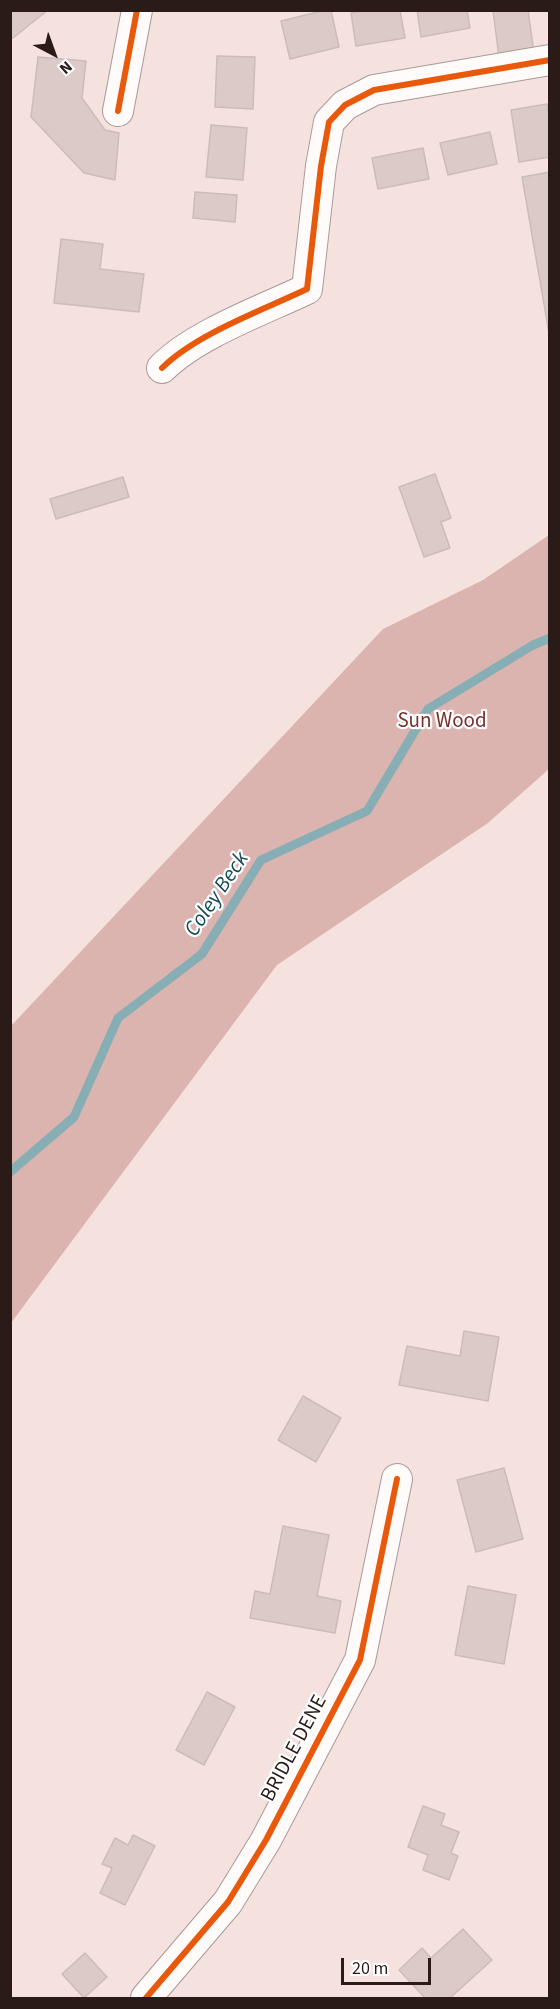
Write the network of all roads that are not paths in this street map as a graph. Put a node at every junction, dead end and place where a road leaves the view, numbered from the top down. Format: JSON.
{"nodes":[{"id":1,"x":138,"y":10,"type":"edge"},
{"id":2,"x":549,"y":60,"type":"edge"},
{"id":3,"x":118,"y":111,"type":"dead end"},
{"id":4,"x":162,"y":368,"type":"dead end"},
{"id":5,"x":397,"y":1479,"type":"dead end"},
{"id":6,"x":146,"y":1998,"type":"edge"}],
"edges":[{"from":1,"to":3,"type":"street"},
{"from":2,"to":4,"type":"street"},
{"from":5,"to":6,"type":"street","name":"BRIDLE DENE"}]}
